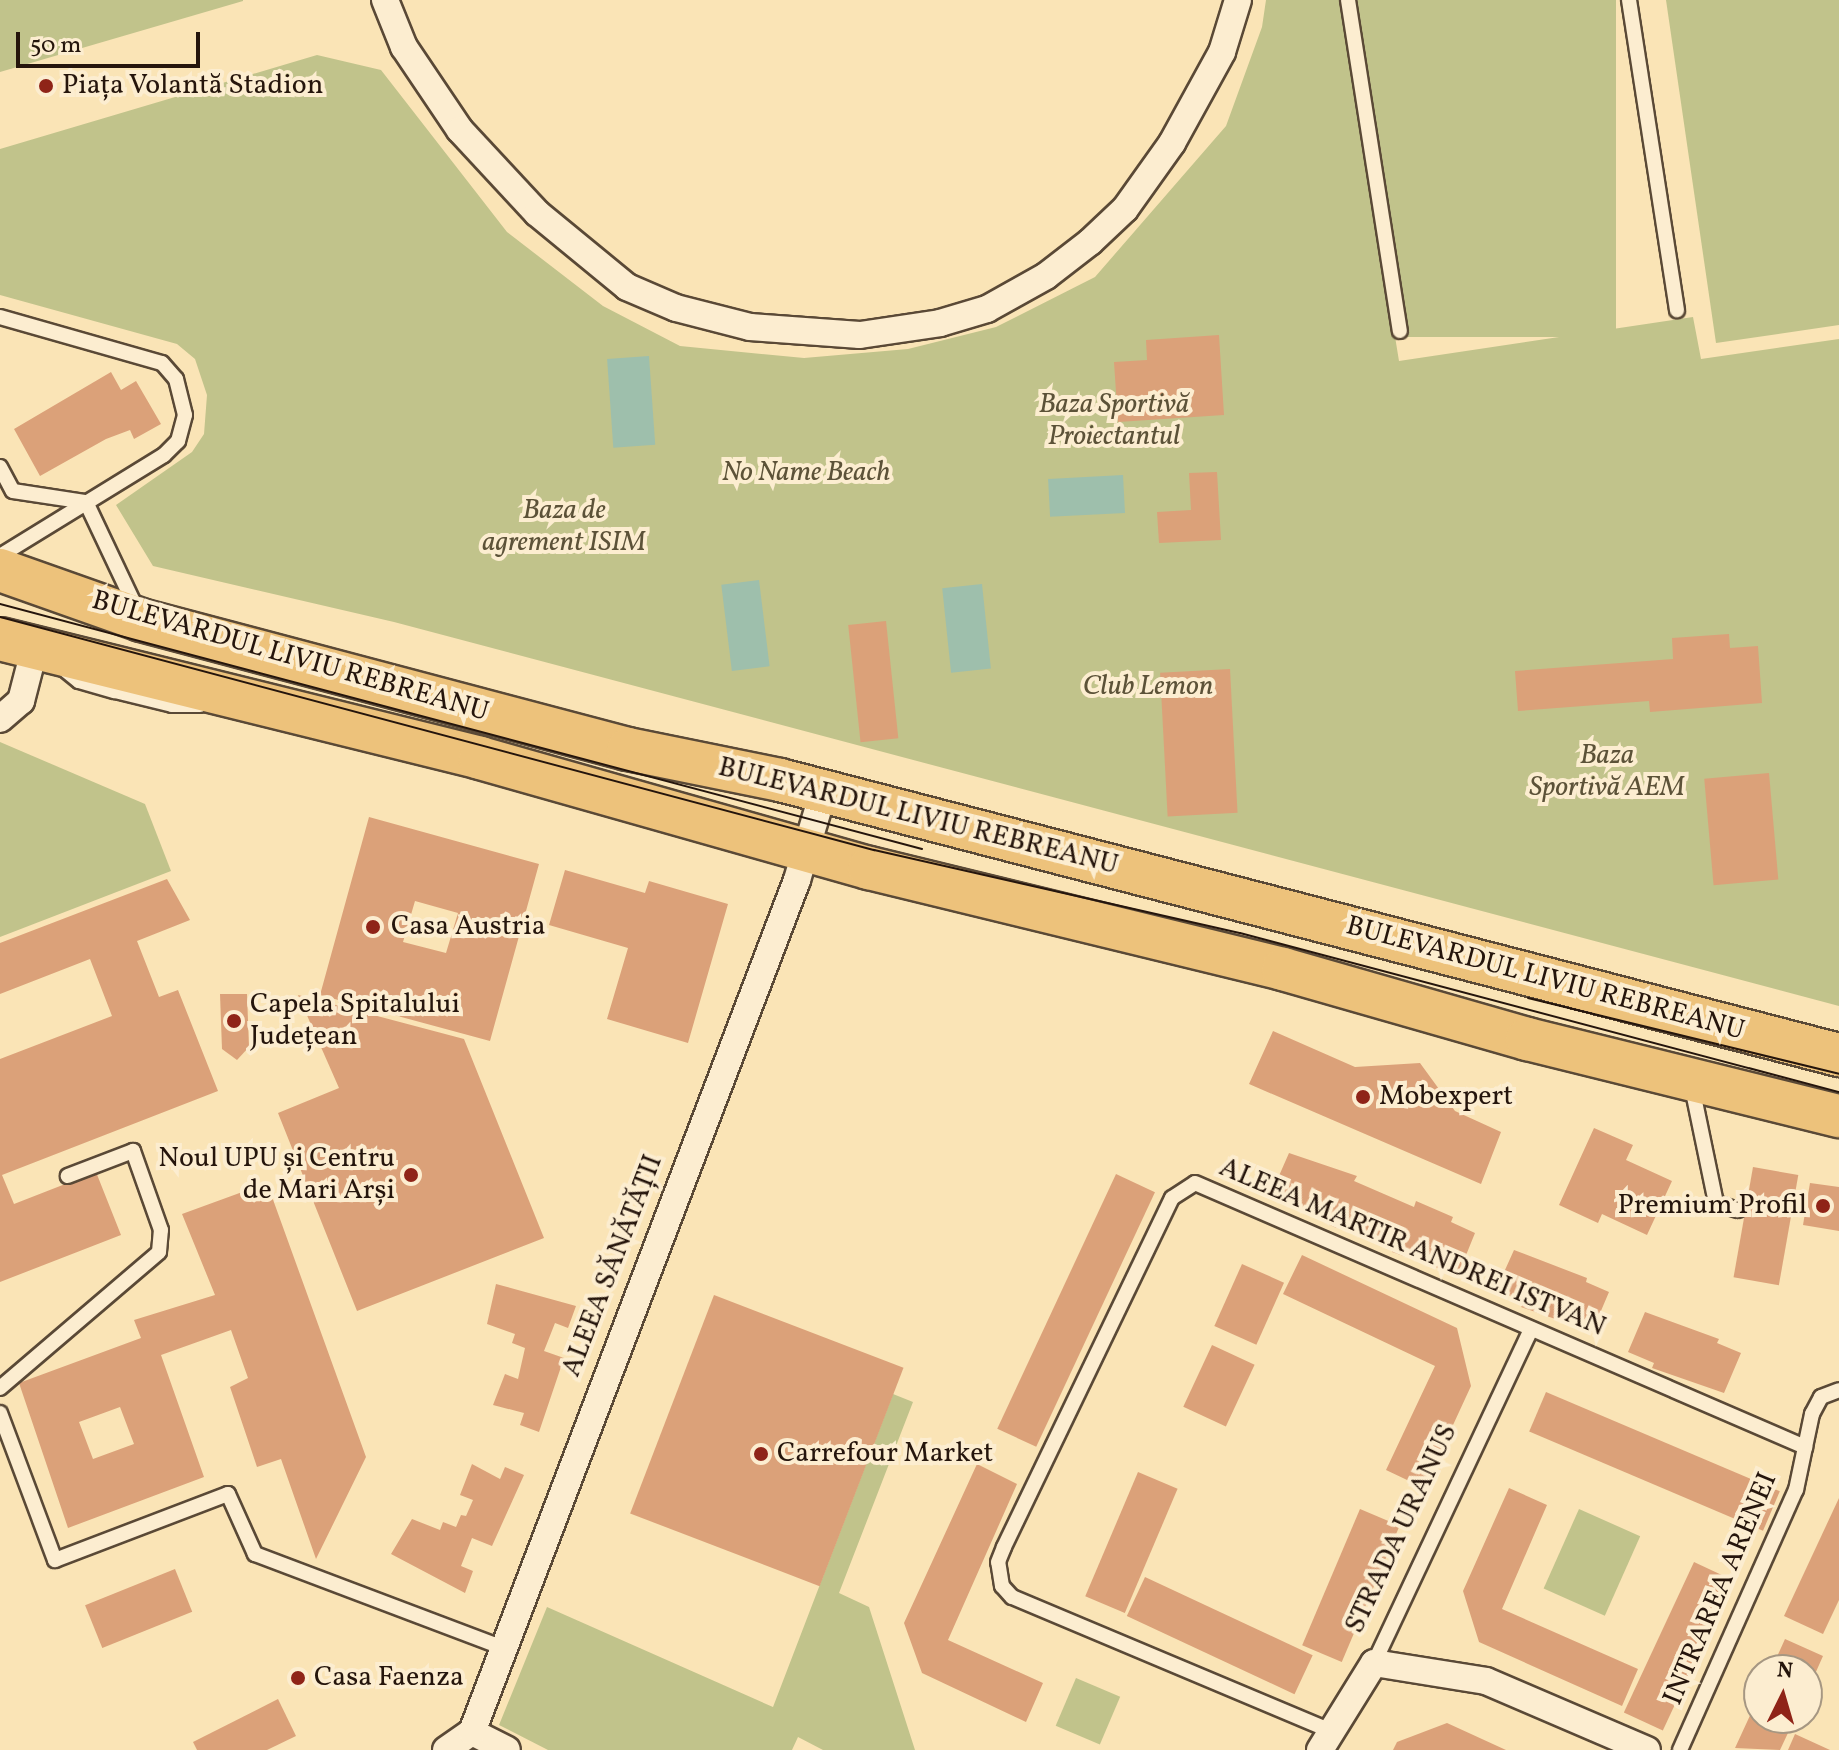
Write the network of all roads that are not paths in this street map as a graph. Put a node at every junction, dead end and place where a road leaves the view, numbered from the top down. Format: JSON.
{"nodes":[{"id":1,"x":385,"y":0,"type":"edge"},
{"id":2,"x":1238,"y":0,"type":"edge"},
{"id":3,"x":1348,"y":0,"type":"edge"},
{"id":4,"x":1629,"y":0,"type":"edge"},
{"id":5,"x":1677,"y":310,"type":"dead end"},
{"id":6,"x":0,"y":317,"type":"edge"},
{"id":7,"x":1400,"y":331,"type":"dead end"},
{"id":8,"x":0,"y":467,"type":"edge"},
{"id":9,"x":86,"y":502,"type":"junction"},
{"id":10,"x":0,"y":556,"type":"edge"},
{"id":11,"x":0,"y":570,"type":"edge"},
{"id":12,"x":141,"y":620,"type":"junction"},
{"id":13,"x":17,"y":643,"type":"edge"},
{"id":14,"x":0,"y":719,"type":"edge"},
{"id":15,"x":823,"y":793,"type":"junction"},
{"id":16,"x":805,"y":851,"type":"junction"},
{"id":17,"x":1839,"y":1055,"type":"edge"},
{"id":18,"x":1687,"y":1076,"type":"junction"},
{"id":19,"x":1839,"y":1116,"type":"edge"},
{"id":20,"x":68,"y":1176,"type":"dead end"},
{"id":21,"x":1738,"y":1210,"type":"dead end"},
{"id":22,"x":1531,"y":1329,"type":"junction"},
{"id":23,"x":0,"y":1388,"type":"edge"},
{"id":24,"x":1839,"y":1390,"type":"edge"},
{"id":25,"x":0,"y":1413,"type":"edge"},
{"id":26,"x":1805,"y":1447,"type":"junction"},
{"id":27,"x":501,"y":1647,"type":"junction"},
{"id":28,"x":1374,"y":1663,"type":"junction"},
{"id":29,"x":472,"y":1732,"type":"junction"},
{"id":30,"x":1325,"y":1741,"type":"edge"},
{"id":31,"x":446,"y":1750,"type":"edge"},
{"id":32,"x":507,"y":1750,"type":"edge"},
{"id":33,"x":1647,"y":1750,"type":"edge"},
{"id":34,"x":1680,"y":1750,"type":"edge"}],
"edges":[{"from":1,"to":2,"type":"street"},
{"from":3,"to":7,"type":"lane"},
{"from":4,"to":5,"type":"lane"},
{"from":6,"to":9,"type":"lane"},
{"from":8,"to":9,"type":"lane"},
{"from":9,"to":10,"type":"lane"},
{"from":9,"to":12,"type":"lane"},
{"from":11,"to":12,"type":"main road","name":"BULEVARDUL LIVIU REBREANU"},
{"from":12,"to":15,"type":"main road","name":"BULEVARDUL LIVIU REBREANU"},
{"from":13,"to":14,"type":"street"},
{"from":13,"to":16,"type":"main road","name":"BULEVARDUL LIVIU REBREANU"},
{"from":15,"to":16,"type":"street","name":"ALEEA SĂNĂTĂȚII"},
{"from":15,"to":17,"type":"main road","name":"BULEVARDUL LIVIU REBREANU"},
{"from":16,"to":18,"type":"main road","name":"BULEVARDUL LIVIU REBREANU"},
{"from":16,"to":27,"type":"street","name":"ALEEA SĂNĂTĂȚII"},
{"from":18,"to":19,"type":"main road","name":"BULEVARDUL LIVIU REBREANU"},
{"from":18,"to":21,"type":"lane"},
{"from":20,"to":23,"type":"lane"},
{"from":22,"to":26,"type":"lane","name":"ALEEA MARTIR ANDREI ISTVAN"},
{"from":22,"to":28,"type":"lane","name":"STRADA URANUS"},
{"from":22,"to":30,"type":"lane","name":"ALEEA MARTIR ANDREI ISTVAN"},
{"from":24,"to":26,"type":"lane"},
{"from":25,"to":27,"type":"lane"},
{"from":26,"to":34,"type":"lane","name":"INTRAREA ARENEI"},
{"from":27,"to":29,"type":"street","name":"ALEEA SĂNĂTĂȚII"},
{"from":28,"to":30,"type":"street","name":"STRADA URANUS"},
{"from":28,"to":33,"type":"street"},
{"from":29,"to":31,"type":"street"},
{"from":29,"to":32,"type":"street"}]}
